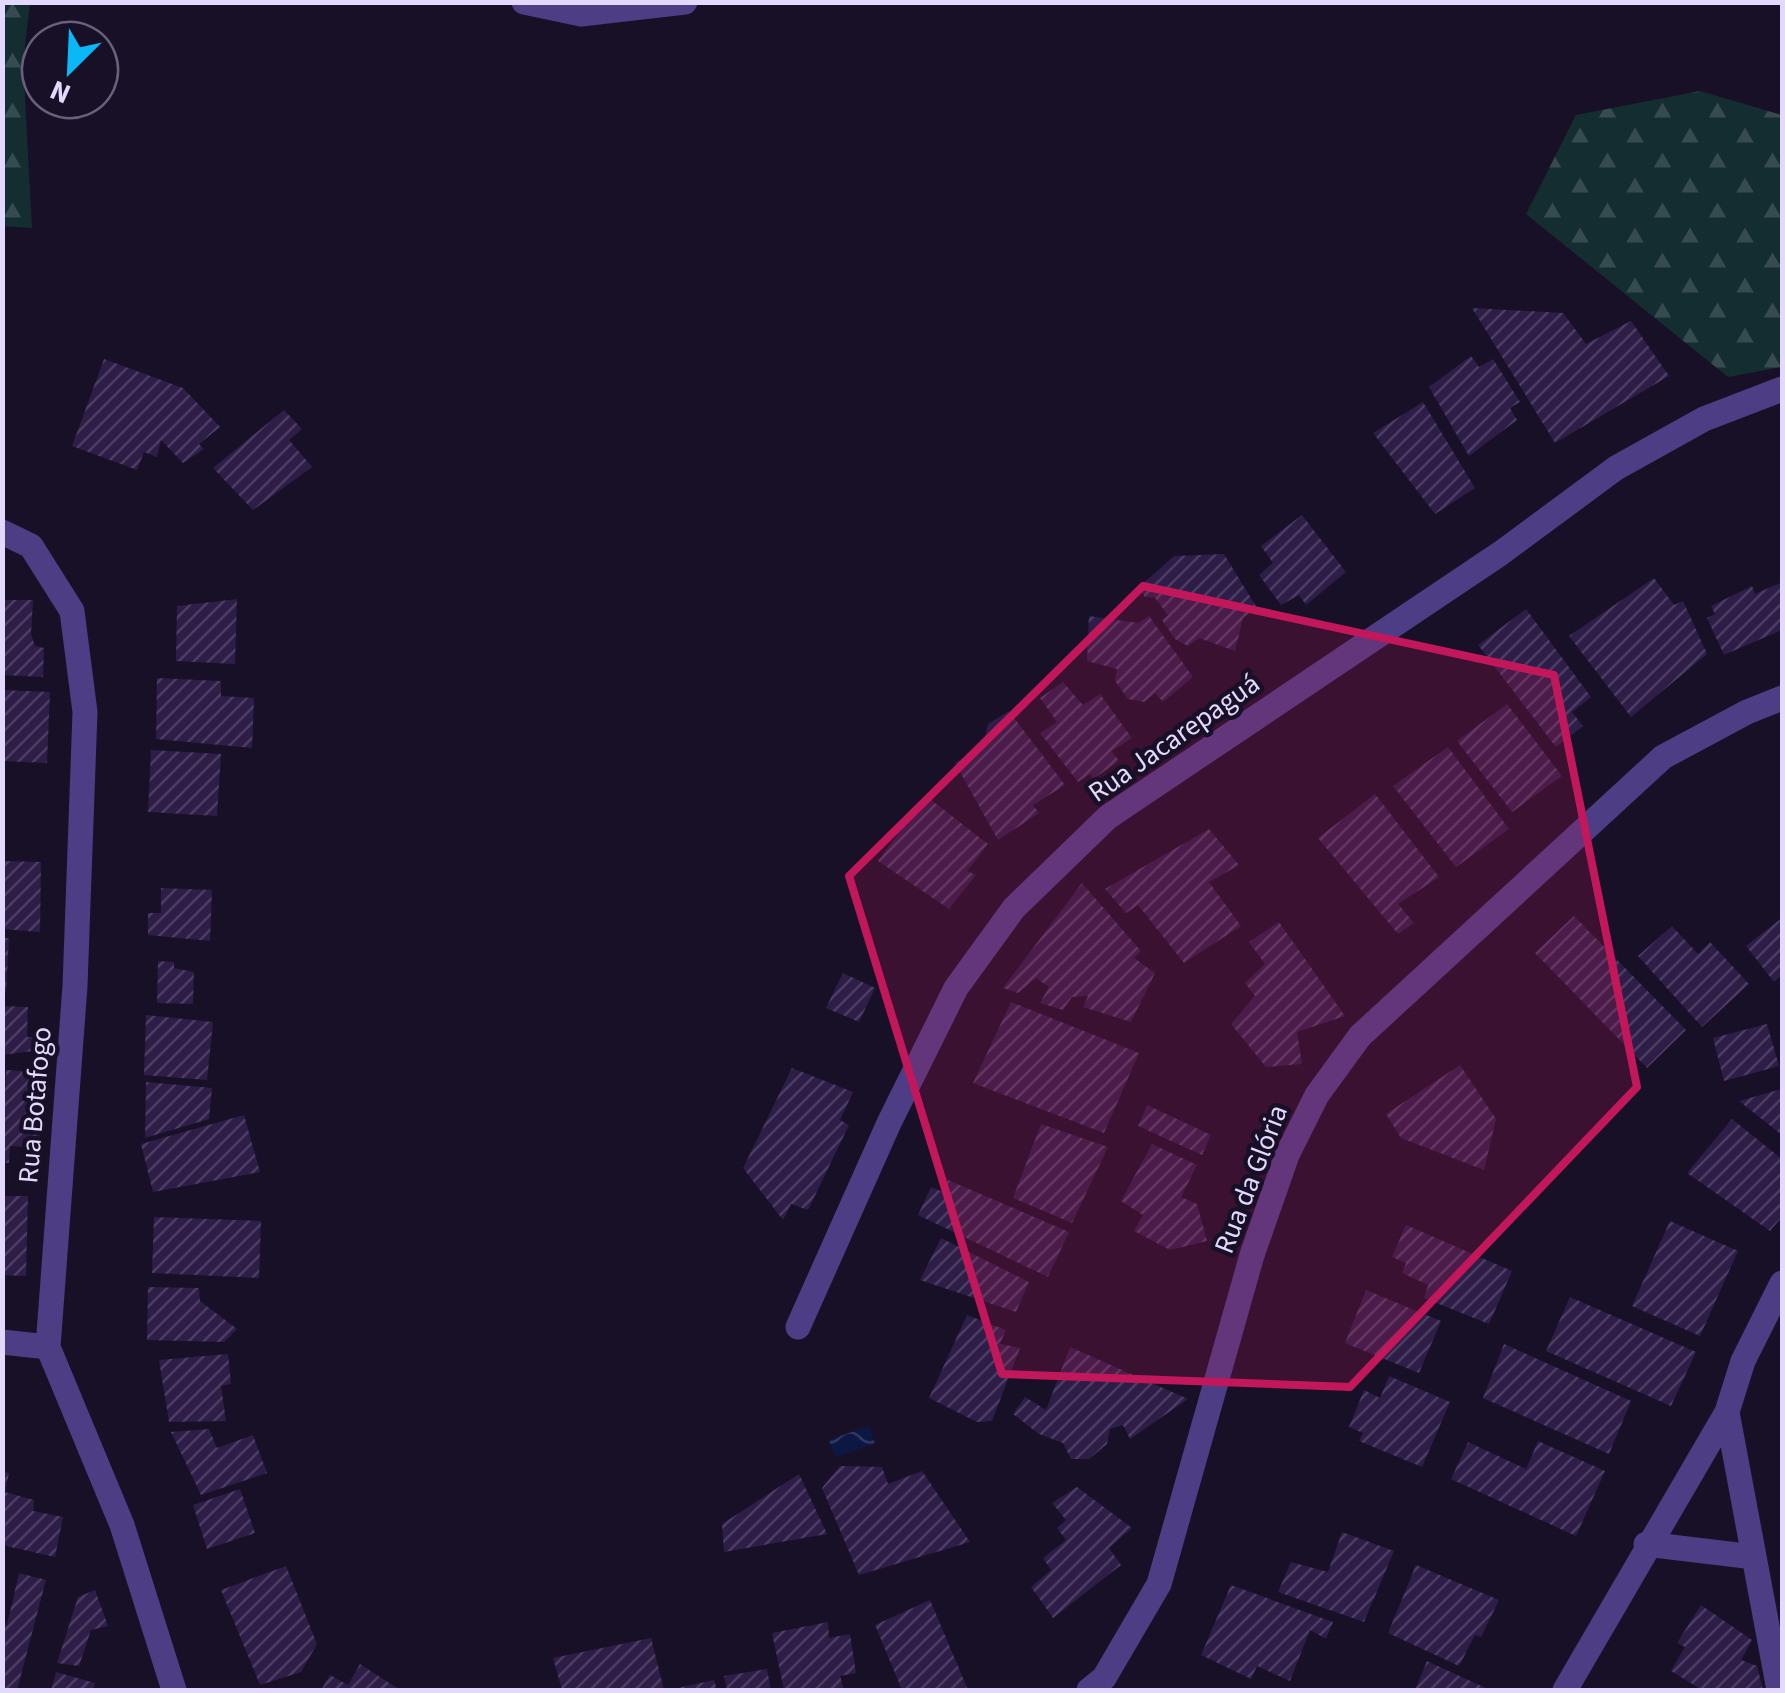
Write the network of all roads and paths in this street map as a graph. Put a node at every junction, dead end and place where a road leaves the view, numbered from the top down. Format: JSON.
{"nodes":[{"id":1,"x":524,"y":2,"type":"edge"},
{"id":2,"x":685,"y":2,"type":"edge"},
{"id":3,"x":1782,"y":388,"type":"edge"},
{"id":4,"x":2,"y":532,"type":"edge"},
{"id":5,"x":1782,"y":698,"type":"edge"},
{"id":6,"x":1782,"y":1283,"type":"edge"},
{"id":7,"x":798,"y":1327,"type":"dead end"},
{"id":8,"x":2,"y":1342,"type":"edge"},
{"id":9,"x":48,"y":1347,"type":"junction"},
{"id":10,"x":1727,"y":1412,"type":"junction"},
{"id":11,"x":1646,"y":1544,"type":"junction"},
{"id":12,"x":1754,"y":1557,"type":"junction"},
{"id":13,"x":174,"y":1690,"type":"edge"},
{"id":14,"x":1089,"y":1690,"type":"edge"},
{"id":15,"x":1565,"y":1690,"type":"edge"},
{"id":16,"x":1779,"y":1690,"type":"edge"}],
"edges":[{"from":1,"to":2,"type":"street"},
{"from":3,"to":7,"type":"street","name":"Rua Jacarepaguá"},
{"from":4,"to":9,"type":"street","name":"Rua Botafogo"},
{"from":5,"to":14,"type":"street","name":"Rua da Glória"},
{"from":6,"to":10,"type":"street"},
{"from":8,"to":9,"type":"street"},
{"from":9,"to":13,"type":"street","name":"Rua Botafogo"},
{"from":10,"to":11,"type":"street"},
{"from":10,"to":12,"type":"street"},
{"from":11,"to":12,"type":"street"},
{"from":11,"to":15,"type":"street"},
{"from":12,"to":16,"type":"street"}]}
